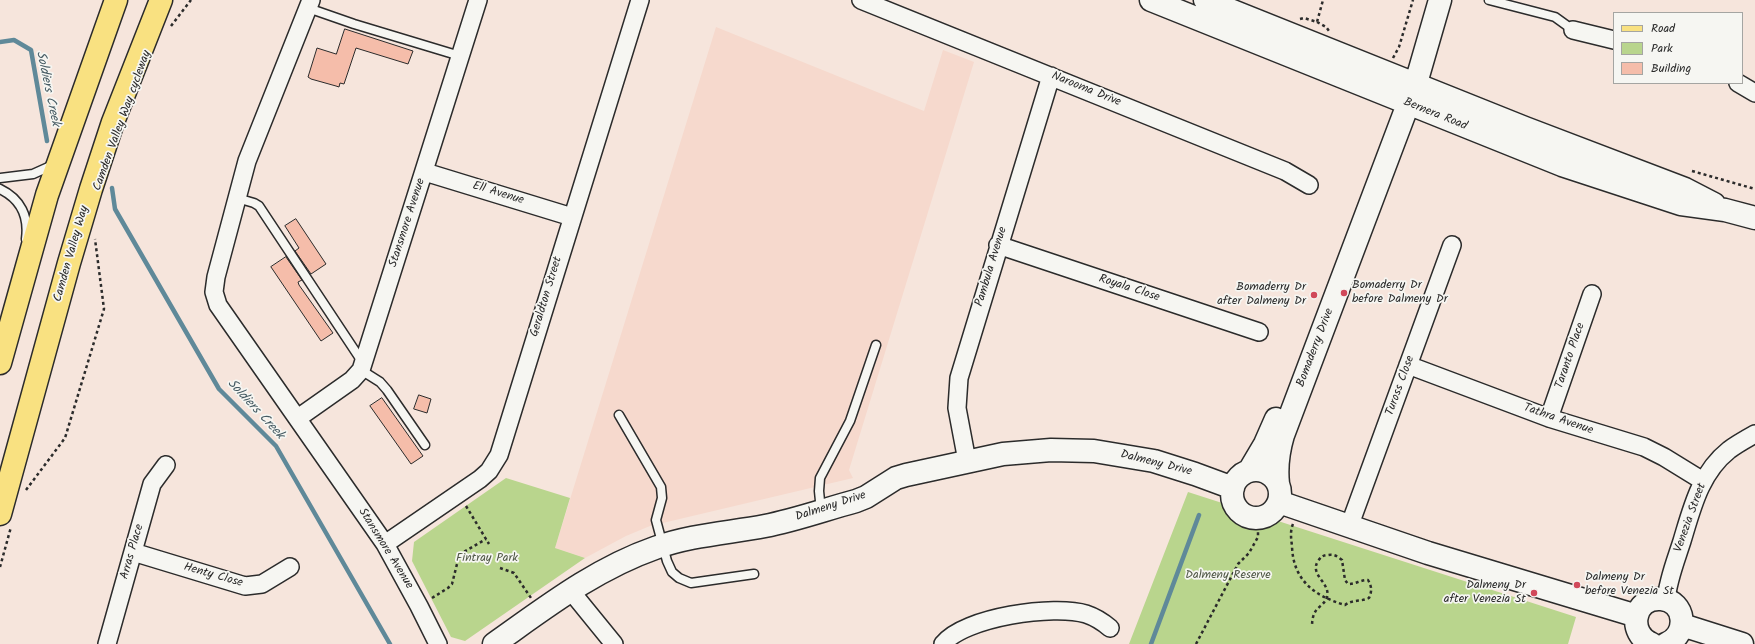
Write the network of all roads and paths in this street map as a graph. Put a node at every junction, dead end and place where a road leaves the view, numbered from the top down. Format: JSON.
{"nodes":[{"id":1,"x":116,"y":0,"type":"edge"},
{"id":2,"x":161,"y":0,"type":"edge"},
{"id":3,"x":190,"y":0,"type":"edge"},
{"id":4,"x":478,"y":0,"type":"edge"},
{"id":5,"x":640,"y":0,"type":"edge"},
{"id":6,"x":861,"y":0,"type":"edge"},
{"id":7,"x":1151,"y":0,"type":"edge"},
{"id":8,"x":1205,"y":0,"type":"edge"},
{"id":9,"x":1323,"y":0,"type":"edge"},
{"id":10,"x":1413,"y":0,"type":"edge"},
{"id":11,"x":1426,"y":0,"type":"edge"},
{"id":12,"x":1440,"y":0,"type":"edge"},
{"id":13,"x":1488,"y":0,"type":"edge"},
{"id":14,"x":310,"y":4,"type":"edge"},
{"id":15,"x":1293,"y":20,"type":"dead end"},
{"id":16,"x":168,"y":30,"type":"dead end"},
{"id":17,"x":1573,"y":30,"type":"joint"},
{"id":18,"x":1613,"y":40,"type":"edge"},
{"id":19,"x":460,"y":56,"type":"junction"},
{"id":20,"x":1393,"y":58,"type":"dead end"},
{"id":21,"x":1051,"y":76,"type":"junction"},
{"id":22,"x":1409,"y":81,"type":"junction"},
{"id":23,"x":1740,"y":84,"type":"edge"},
{"id":24,"x":1755,"y":93,"type":"edge"},
{"id":25,"x":1402,"y":101,"type":"junction"},
{"id":26,"x":59,"y":161,"type":"junction"},
{"id":27,"x":425,"y":172,"type":"junction"},
{"id":28,"x":0,"y":178,"type":"edge"},
{"id":29,"x":1309,"y":185,"type":"dead end"},
{"id":30,"x":0,"y":189,"type":"edge"},
{"id":31,"x":237,"y":198,"type":"junction"},
{"id":32,"x":1725,"y":210,"type":"junction"},
{"id":33,"x":572,"y":217,"type":"junction"},
{"id":34,"x":1755,"y":218,"type":"edge"},
{"id":35,"x":94,"y":231,"type":"dead end"},
{"id":36,"x":998,"y":245,"type":"junction"},
{"id":37,"x":1452,"y":245,"type":"dead end"},
{"id":38,"x":20,"y":290,"type":"junction"},
{"id":39,"x":1592,"y":294,"type":"dead end"},
{"id":40,"x":1259,"y":332,"type":"dead end"},
{"id":41,"x":876,"y":345,"type":"dead end"},
{"id":42,"x":0,"y":363,"type":"edge"},
{"id":43,"x":1408,"y":365,"type":"junction"},
{"id":44,"x":362,"y":367,"type":"junction"},
{"id":45,"x":619,"y":415,"type":"dead end"},
{"id":46,"x":298,"y":418,"type":"junction"},
{"id":47,"x":1549,"y":418,"type":"junction"},
{"id":48,"x":1755,"y":434,"type":"edge"},
{"id":49,"x":426,"y":444,"type":"dead end"},
{"id":50,"x":968,"y":461,"type":"junction"},
{"id":51,"x":166,"y":464,"type":"dead end"},
{"id":52,"x":1249,"y":471,"type":"junction"},
{"id":53,"x":1703,"y":481,"type":"junction"},
{"id":54,"x":1233,"y":488,"type":"junction"},
{"id":55,"x":1278,"y":493,"type":"junction"},
{"id":56,"x":458,"y":494,"type":"junction"},
{"id":57,"x":22,"y":495,"type":"dead end"},
{"id":58,"x":1300,"y":509,"type":"junction"},
{"id":59,"x":821,"y":511,"type":"junction"},
{"id":60,"x":6,"y":519,"type":"edge"},
{"id":61,"x":1349,"y":527,"type":"junction"},
{"id":62,"x":1258,"y":531,"type":"dead end"},
{"id":63,"x":486,"y":539,"type":"junction"},
{"id":64,"x":385,"y":544,"type":"junction"},
{"id":65,"x":489,"y":544,"type":"dead end"},
{"id":66,"x":663,"y":546,"type":"junction"},
{"id":67,"x":133,"y":552,"type":"junction"},
{"id":68,"x":0,"y":567,"type":"edge"},
{"id":69,"x":290,"y":567,"type":"dead end"},
{"id":70,"x":500,"y":568,"type":"dead end"},
{"id":71,"x":754,"y":574,"type":"dead end"},
{"id":72,"x":570,"y":590,"type":"junction"},
{"id":73,"x":1326,"y":599,"type":"junction"},
{"id":74,"x":1666,"y":600,"type":"junction"},
{"id":75,"x":419,"y":606,"type":"junction"},
{"id":76,"x":540,"y":612,"type":"junction"},
{"id":77,"x":1637,"y":616,"type":"junction"},
{"id":78,"x":1682,"y":625,"type":"junction"},
{"id":79,"x":1312,"y":626,"type":"dead end"},
{"id":80,"x":1110,"y":628,"type":"dead end"},
{"id":81,"x":107,"y":644,"type":"edge"},
{"id":82,"x":438,"y":644,"type":"edge"},
{"id":83,"x":494,"y":644,"type":"edge"},
{"id":84,"x":614,"y":644,"type":"edge"},
{"id":85,"x":943,"y":644,"type":"edge"},
{"id":86,"x":1196,"y":644,"type":"edge"},
{"id":87,"x":1652,"y":644,"type":"edge"},
{"id":88,"x":1666,"y":644,"type":"edge"},
{"id":89,"x":1742,"y":644,"type":"edge"}],
"edges":[{"from":1,"to":26,"type":"main road"},
{"from":2,"to":60,"type":"main road","name":"Camden Valley Way"},
{"from":3,"to":16,"type":"path"},
{"from":4,"to":19,"type":"street","name":"Stansmore Avenue"},
{"from":5,"to":33,"type":"street","name":"Geraldton Street"},
{"from":6,"to":21,"type":"street","name":"Narooma Drive"},
{"from":7,"to":25,"type":"street","name":"Bernera Road"},
{"from":8,"to":22,"type":"street","name":"Bernera Road"},
{"from":9,"to":15,"type":"path"},
{"from":10,"to":20,"type":"path"},
{"from":11,"to":22,"type":"street"},
{"from":12,"to":22,"type":"street"},
{"from":13,"to":17,"type":"lane"},
{"from":14,"to":19,"type":"lane"},
{"from":14,"to":31,"type":"street","name":"Stansmore Avenue"},
{"from":17,"to":18,"type":"street"},
{"from":19,"to":27,"type":"street","name":"Stansmore Avenue"},
{"from":21,"to":29,"type":"street","name":"Narooma Drive"},
{"from":21,"to":36,"type":"street","name":"Pambula Avenue"},
{"from":22,"to":25,"type":"street"},
{"from":22,"to":32,"type":"street","name":"Bernera Road"},
{"from":23,"to":24,"type":"street"},
{"from":25,"to":32,"type":"street","name":"Bernera Road"},
{"from":25,"to":52,"type":"street","name":"Bomaderry Drive"},
{"from":25,"to":55,"type":"street","name":"Bomaderry Drive"},
{"from":26,"to":28,"type":"lane"},
{"from":26,"to":38,"type":"main road"},
{"from":27,"to":33,"type":"street","name":"Ell Avenue"},
{"from":27,"to":44,"type":"street","name":"Stansmore Avenue"},
{"from":30,"to":38,"type":"lane"},
{"from":31,"to":44,"type":"lane"},
{"from":31,"to":46,"type":"street","name":"Stansmore Avenue"},
{"from":32,"to":34,"type":"street","name":"Bernera Road"},
{"from":33,"to":56,"type":"street","name":"Geraldton Street"},
{"from":35,"to":57,"type":"path"},
{"from":36,"to":40,"type":"street","name":"Royala Close"},
{"from":36,"to":50,"type":"street","name":"Pambula Avenue"},
{"from":37,"to":43,"type":"street","name":"Tuross Close"},
{"from":38,"to":42,"type":"main road"},
{"from":39,"to":47,"type":"street","name":"Taranto Place"},
{"from":41,"to":59,"type":"lane"},
{"from":43,"to":47,"type":"street","name":"Tathra Avenue"},
{"from":43,"to":61,"type":"street","name":"Tuross Close"},
{"from":44,"to":46,"type":"street","name":"Stansmore Avenue"},
{"from":44,"to":49,"type":"lane"},
{"from":45,"to":66,"type":"lane"},
{"from":46,"to":64,"type":"street","name":"Stansmore Avenue"},
{"from":47,"to":53,"type":"street","name":"Tathra Avenue"},
{"from":48,"to":53,"type":"street","name":"Venezia Street"},
{"from":50,"to":54,"type":"street","name":"Dalmeny Drive"},
{"from":50,"to":59,"type":"street","name":"Dalmeny Drive"},
{"from":51,"to":67,"type":"street","name":"Arras Place"},
{"from":52,"to":54,"type":"street"},
{"from":52,"to":55,"type":"street"},
{"from":53,"to":74,"type":"street","name":"Venezia Street"},
{"from":54,"to":55,"type":"street"},
{"from":55,"to":58,"type":"street"},
{"from":56,"to":63,"type":"path"},
{"from":56,"to":64,"type":"street","name":"Geraldton Street"},
{"from":58,"to":61,"type":"street"},
{"from":58,"to":73,"type":"path"},
{"from":59,"to":66,"type":"street","name":"Dalmeny Drive"},
{"from":60,"to":68,"type":"path"},
{"from":61,"to":77,"type":"street"},
{"from":62,"to":86,"type":"path"},
{"from":63,"to":65,"type":"path"},
{"from":63,"to":75,"type":"path"},
{"from":64,"to":75,"type":"street","name":"Stansmore Avenue"},
{"from":66,"to":71,"type":"lane"},
{"from":66,"to":72,"type":"street","name":"Dalmeny Drive"},
{"from":67,"to":69,"type":"street","name":"Henty Close"},
{"from":67,"to":81,"type":"street","name":"Arras Place"},
{"from":70,"to":76,"type":"path"},
{"from":72,"to":76,"type":"street","name":"Dalmeny Drive"},
{"from":72,"to":84,"type":"street"},
{"from":73,"to":73,"type":"path"},
{"from":73,"to":79,"type":"path"},
{"from":74,"to":77,"type":"street"},
{"from":74,"to":78,"type":"street"},
{"from":75,"to":82,"type":"street","name":"Stansmore Avenue"},
{"from":76,"to":83,"type":"street","name":"Dalmeny Drive"},
{"from":77,"to":87,"type":"street"},
{"from":78,"to":88,"type":"street"},
{"from":78,"to":89,"type":"street"},
{"from":80,"to":85,"type":"street"}]}
